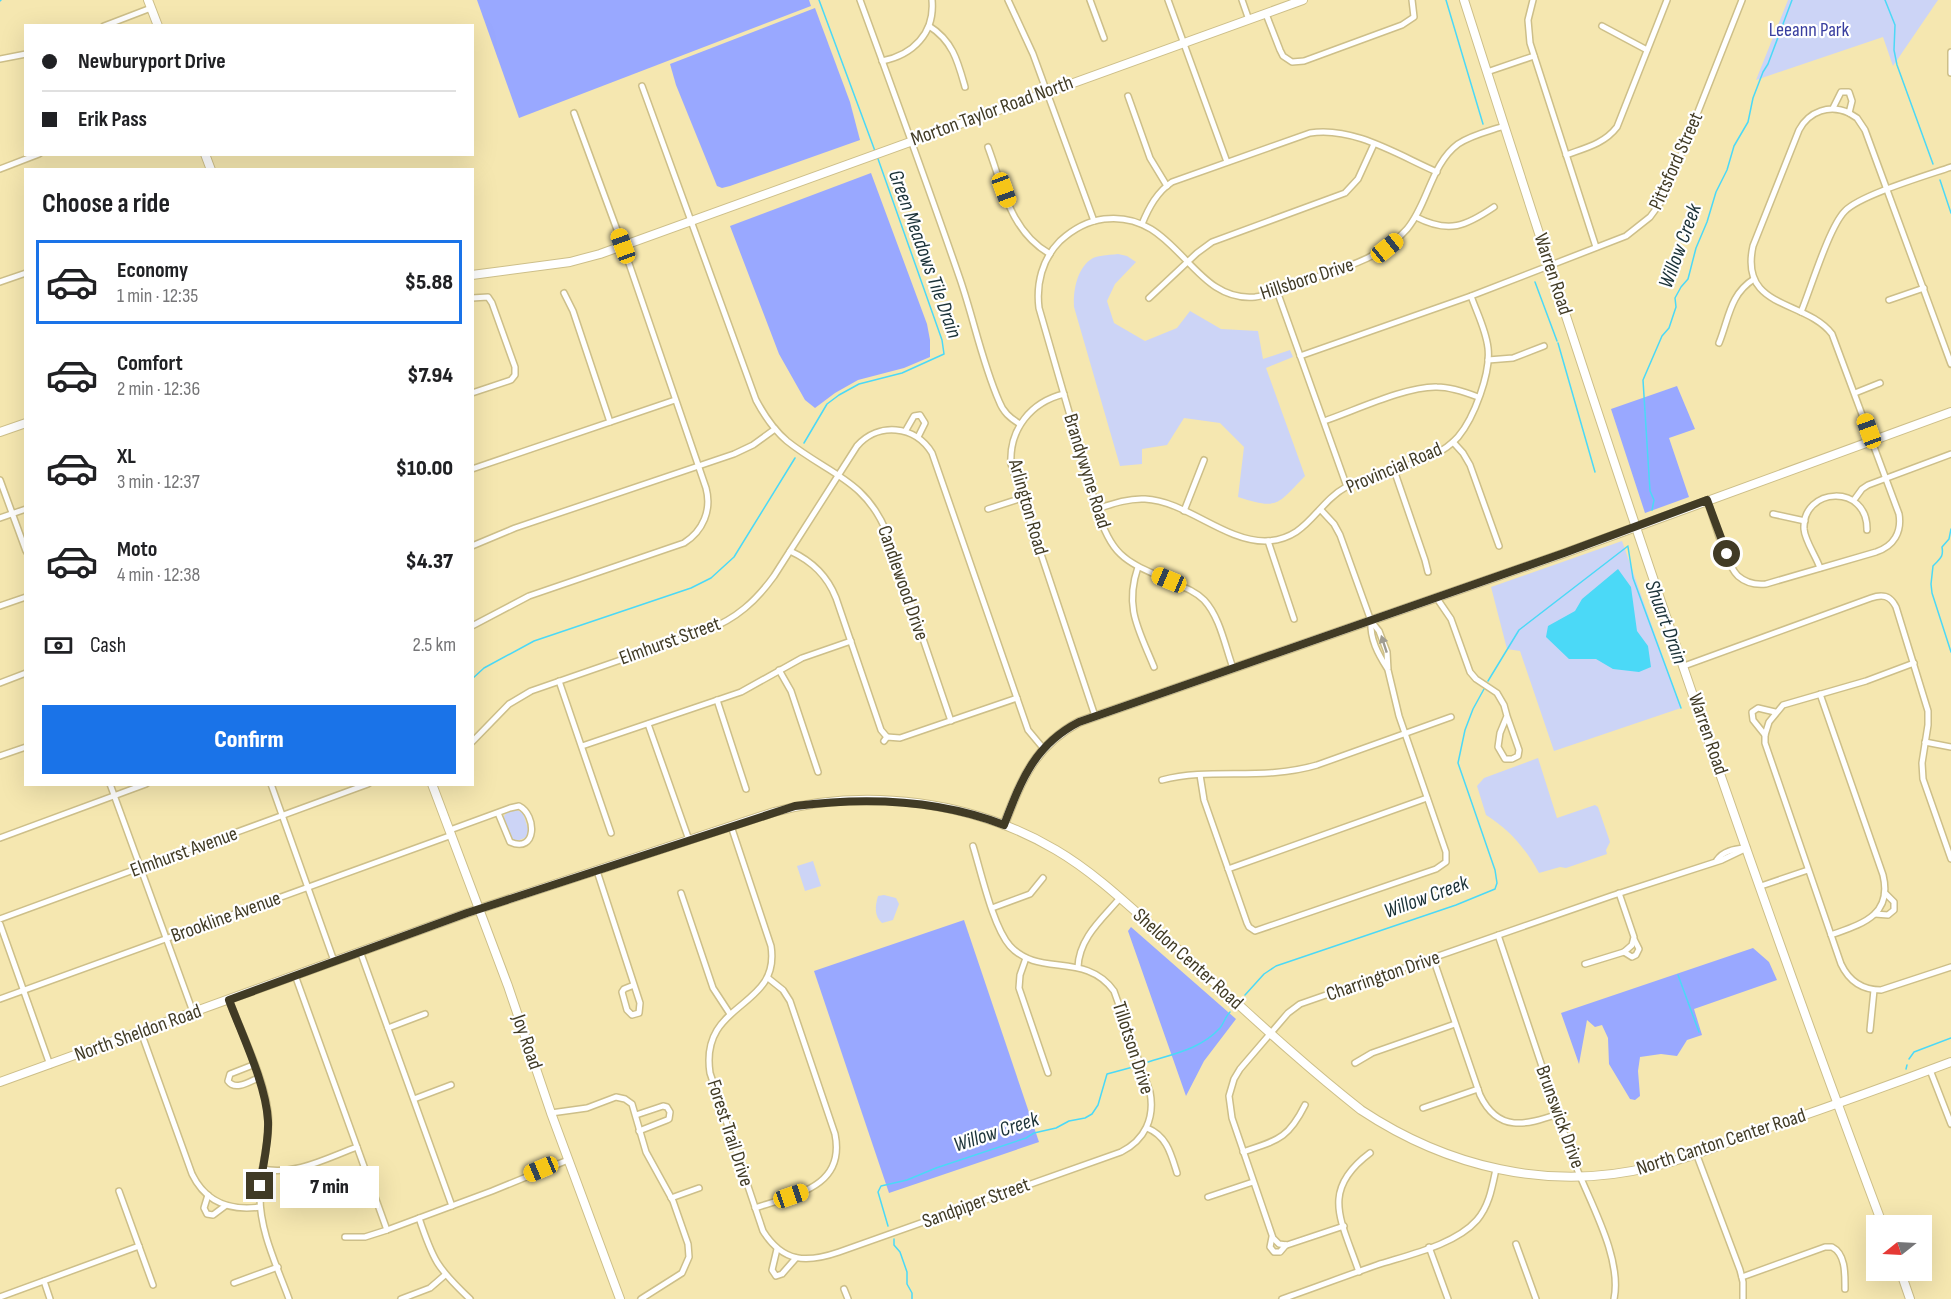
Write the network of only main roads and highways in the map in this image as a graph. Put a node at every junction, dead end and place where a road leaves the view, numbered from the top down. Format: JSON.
{"nodes":[{"id":1,"x":1303,"y":0,"type":"edge"},
{"id":2,"x":1464,"y":0,"type":"edge"},
{"id":3,"x":150,"y":4,"type":"edge"},
{"id":4,"x":157,"y":24,"type":"edge"},
{"id":5,"x":474,"y":275,"type":"edge"},
{"id":6,"x":1951,"y":412,"type":"edge"},
{"id":7,"x":24,"y":424,"type":"edge"},
{"id":8,"x":0,"y":432,"type":"edge"},
{"id":9,"x":1635,"y":526,"type":"junction"},
{"id":10,"x":433,"y":786,"type":"edge"},
{"id":11,"x":858,"y":801,"type":"joint"},
{"id":12,"x":1004,"y":825,"type":"junction"},
{"id":13,"x":479,"y":910,"type":"junction"},
{"id":14,"x":1951,"y":1062,"type":"edge"},
{"id":15,"x":0,"y":1082,"type":"edge"},
{"id":16,"x":1838,"y":1103,"type":"junction"},
{"id":17,"x":1496,"y":1170,"type":"joint"},
{"id":18,"x":1879,"y":1215,"type":"edge"},
{"id":19,"x":1904,"y":1281,"type":"edge"},
{"id":20,"x":620,"y":1299,"type":"edge"},
{"id":21,"x":1910,"y":1299,"type":"edge"}],
"edges":[{"from":1,"to":5,"type":"main road","name":"Morton Taylor Road North"},
{"from":2,"to":9,"type":"main road","name":"Warren Road"},
{"from":3,"to":4,"type":"main road"},
{"from":6,"to":9,"type":"main road"},
{"from":7,"to":8,"type":"main road"},
{"from":9,"to":12,"type":"main road"},
{"from":9,"to":16,"type":"main road","name":"Warren Road"},
{"from":10,"to":13,"type":"main road","name":"Joy Road"},
{"from":11,"to":12,"type":"main road","name":"Sheldon Center Road"},
{"from":11,"to":13,"type":"main road","name":"North Sheldon Road"},
{"from":12,"to":17,"type":"main road","name":"Sheldon Center Road"},
{"from":13,"to":15,"type":"main road","name":"North Sheldon Road"},
{"from":13,"to":20,"type":"main road","name":"Joy Road"},
{"from":14,"to":16,"type":"main road","name":"North Canton Center Road"},
{"from":16,"to":17,"type":"main road","name":"North Canton Center Road"},
{"from":16,"to":18,"type":"main road","name":"Warren Road"},
{"from":19,"to":21,"type":"main road"}]}
